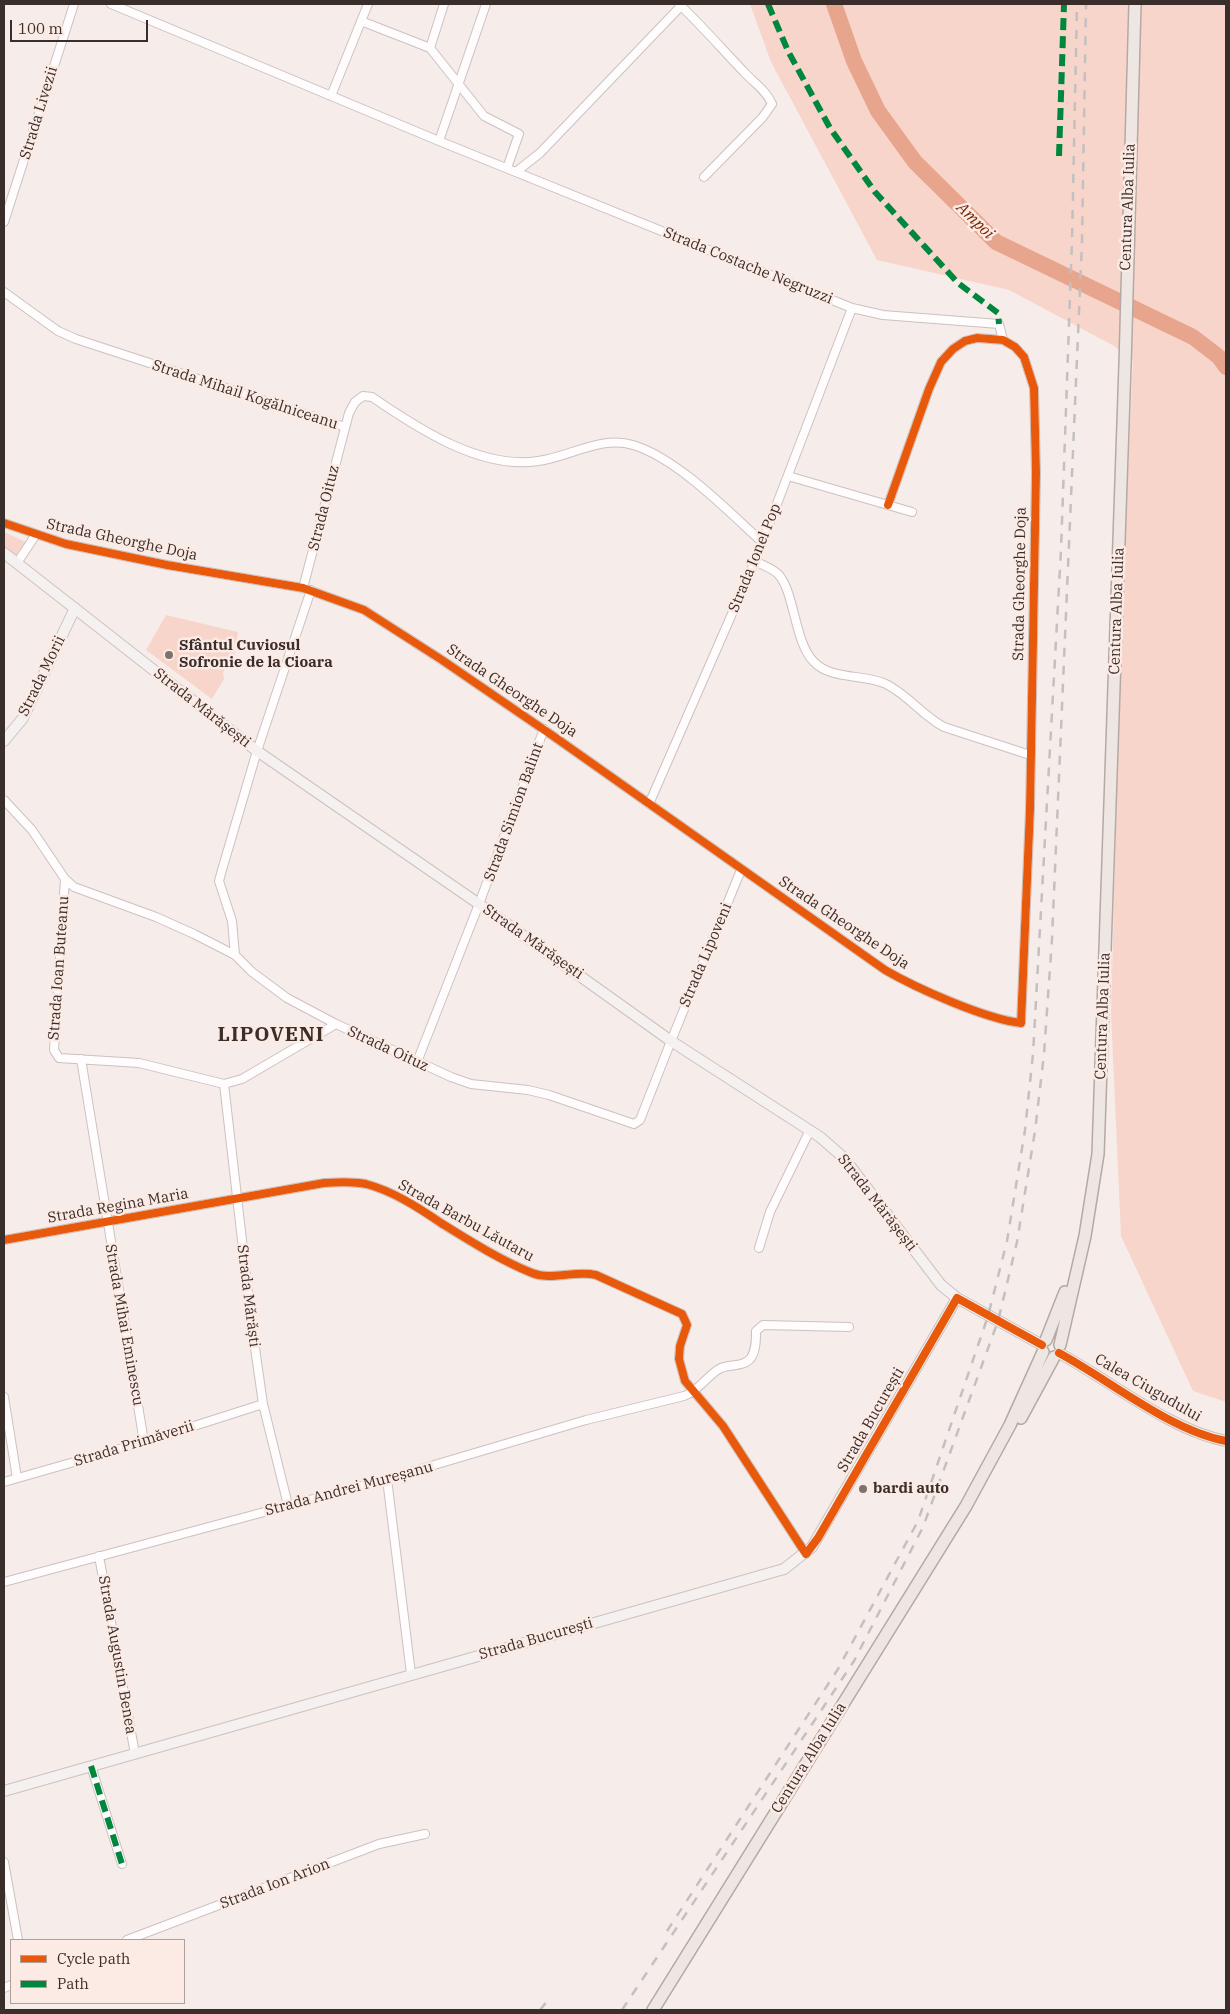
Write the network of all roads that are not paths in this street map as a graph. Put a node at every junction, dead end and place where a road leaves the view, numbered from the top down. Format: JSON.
{"nodes":[{"id":1,"x":74,"y":4,"type":"edge"},
{"id":2,"x":111,"y":4,"type":"edge"},
{"id":3,"x":368,"y":4,"type":"edge"},
{"id":4,"x":444,"y":4,"type":"edge"},
{"id":5,"x":486,"y":4,"type":"edge"},
{"id":6,"x":1135,"y":4,"type":"edge"},
{"id":7,"x":680,"y":5,"type":"edge"},
{"id":8,"x":361,"y":21,"type":"junction"},
{"id":9,"x":430,"y":48,"type":"junction"},
{"id":10,"x":459,"y":85,"type":"junction"},
{"id":11,"x":331,"y":96,"type":"junction"},
{"id":12,"x":439,"y":141,"type":"junction"},
{"id":13,"x":507,"y":168,"type":"junction"},
{"id":14,"x":516,"y":172,"type":"junction"},
{"id":15,"x":704,"y":177,"type":"dead end"},
{"id":16,"x":4,"y":222,"type":"edge"},
{"id":17,"x":4,"y":292,"type":"edge"},
{"id":18,"x":852,"y":308,"type":"junction"},
{"id":19,"x":1003,"y":340,"type":"junction"},
{"id":20,"x":345,"y":427,"type":"junction"},
{"id":21,"x":788,"y":476,"type":"junction"},
{"id":22,"x":888,"y":505,"type":"junction"},
{"id":23,"x":912,"y":512,"type":"dead end"},
{"id":24,"x":4,"y":523,"type":"edge"},
{"id":25,"x":35,"y":536,"type":"junction"},
{"id":26,"x":762,"y":542,"type":"junction"},
{"id":27,"x":4,"y":553,"type":"edge"},
{"id":28,"x":755,"y":561,"type":"junction"},
{"id":29,"x":17,"y":563,"type":"junction"},
{"id":30,"x":303,"y":588,"type":"junction"},
{"id":31,"x":311,"y":590,"type":"junction"},
{"id":32,"x":75,"y":608,"type":"junction"},
{"id":33,"x":544,"y":729,"type":"junction"},
{"id":34,"x":4,"y":741,"type":"edge"},
{"id":35,"x":257,"y":751,"type":"junction"},
{"id":36,"x":1030,"y":755,"type":"junction"},
{"id":37,"x":4,"y":800,"type":"edge"},
{"id":38,"x":649,"y":804,"type":"junction"},
{"id":39,"x":742,"y":870,"type":"junction"},
{"id":40,"x":65,"y":879,"type":"junction"},
{"id":41,"x":479,"y":904,"type":"junction"},
{"id":42,"x":235,"y":955,"type":"junction"},
{"id":43,"x":336,"y":1024,"type":"junction"},
{"id":44,"x":671,"y":1040,"type":"junction"},
{"id":45,"x":81,"y":1059,"type":"junction"},
{"id":46,"x":417,"y":1062,"type":"junction"},
{"id":47,"x":224,"y":1084,"type":"junction"},
{"id":48,"x":810,"y":1130,"type":"junction"},
{"id":49,"x":236,"y":1200,"type":"junction"},
{"id":50,"x":1087,"y":1218,"type":"junction"},
{"id":51,"x":107,"y":1222,"type":"junction"},
{"id":52,"x":4,"y":1240,"type":"edge"},
{"id":53,"x":758,"y":1248,"type":"dead end"},
{"id":54,"x":957,"y":1298,"type":"junction"},
{"id":55,"x":848,"y":1327,"type":"dead end"},
{"id":56,"x":1044,"y":1346,"type":"junction"},
{"id":57,"x":1058,"y":1352,"type":"junction"},
{"id":58,"x":693,"y":1393,"type":"junction"},
{"id":59,"x":4,"y":1397,"type":"edge"},
{"id":60,"x":263,"y":1404,"type":"junction"},
{"id":61,"x":1226,"y":1441,"type":"edge"},
{"id":62,"x":144,"y":1442,"type":"junction"},
{"id":63,"x":18,"y":1478,"type":"junction"},
{"id":64,"x":387,"y":1479,"type":"junction"},
{"id":65,"x":4,"y":1482,"type":"edge"},
{"id":66,"x":288,"y":1506,"type":"junction"},
{"id":67,"x":966,"y":1506,"type":"junction"},
{"id":68,"x":806,"y":1554,"type":"junction"},
{"id":69,"x":99,"y":1556,"type":"junction"},
{"id":70,"x":4,"y":1582,"type":"edge"},
{"id":71,"x":411,"y":1674,"type":"junction"},
{"id":72,"x":135,"y":1754,"type":"junction"},
{"id":73,"x":91,"y":1766,"type":"junction"},
{"id":74,"x":4,"y":1791,"type":"edge"},
{"id":75,"x":425,"y":1834,"type":"dead end"},
{"id":76,"x":4,"y":1862,"type":"edge"},
{"id":77,"x":122,"y":1864,"type":"dead end"},
{"id":78,"x":18,"y":1939,"type":"edge"},
{"id":79,"x":130,"y":1939,"type":"edge"},
{"id":80,"x":652,"y":2010,"type":"edge"}],
"edges":[{"from":1,"to":16,"type":"street","name":"Strada Livezii"},
{"from":2,"to":11,"type":"street","name":"Strada Costache Negruzzi"},
{"from":3,"to":8,"type":"street"},
{"from":4,"to":9,"type":"street"},
{"from":5,"to":10,"type":"street"},
{"from":6,"to":50,"type":"main road","name":"Centura Alba Iulia"},
{"from":7,"to":14,"type":"street"},
{"from":7,"to":15,"type":"street"},
{"from":8,"to":9,"type":"street"},
{"from":8,"to":11,"type":"street"},
{"from":9,"to":10,"type":"street"},
{"from":10,"to":12,"type":"street"},
{"from":10,"to":13,"type":"street"},
{"from":11,"to":12,"type":"street","name":"Strada Costache Negruzzi"},
{"from":12,"to":13,"type":"street","name":"Strada Costache Negruzzi"},
{"from":13,"to":14,"type":"street","name":"Strada Costache Negruzzi"},
{"from":14,"to":18,"type":"street","name":"Strada Costache Negruzzi"},
{"from":17,"to":20,"type":"street","name":"Strada Mihail Kogălniceanu"},
{"from":18,"to":19,"type":"street","name":"Strada Costache Negruzzi"},
{"from":18,"to":21,"type":"street","name":"Strada Ionel Pop"},
{"from":19,"to":22,"type":"street"},
{"from":19,"to":36,"type":"street","name":"Strada Gheorghe Doja"},
{"from":20,"to":26,"type":"street","name":"Strada Mihail Kogălniceanu"},
{"from":20,"to":30,"type":"street","name":"Strada Oituz"},
{"from":21,"to":22,"type":"street"},
{"from":21,"to":26,"type":"street","name":"Strada Ionel Pop"},
{"from":22,"to":23,"type":"street"},
{"from":24,"to":25,"type":"street","name":"Strada Gheorghe Doja"},
{"from":25,"to":29,"type":"street"},
{"from":25,"to":30,"type":"street","name":"Strada Gheorghe Doja"},
{"from":26,"to":28,"type":"street","name":"Strada Ionel Pop"},
{"from":27,"to":29,"type":"main road","name":"Strada Mărășești"},
{"from":28,"to":36,"type":"street"},
{"from":28,"to":38,"type":"street","name":"Strada Ionel Pop"},
{"from":29,"to":32,"type":"main road","name":"Strada Mărășești"},
{"from":30,"to":31,"type":"street","name":"Strada Gheorghe Doja"},
{"from":31,"to":33,"type":"street","name":"Strada Gheorghe Doja"},
{"from":31,"to":35,"type":"street"},
{"from":32,"to":34,"type":"main road","name":"Strada Morii"},
{"from":32,"to":35,"type":"main road","name":"Strada Mărășești"},
{"from":33,"to":38,"type":"street","name":"Strada Gheorghe Doja"},
{"from":33,"to":41,"type":"street","name":"Strada Simion Balint"},
{"from":35,"to":41,"type":"main road","name":"Strada Mărășești"},
{"from":35,"to":42,"type":"street"},
{"from":36,"to":39,"type":"street","name":"Strada Gheorghe Doja"},
{"from":37,"to":40,"type":"street","name":"Strada Ioan Buteanu"},
{"from":38,"to":39,"type":"street","name":"Strada Gheorghe Doja"},
{"from":39,"to":44,"type":"street","name":"Strada Lipoveni"},
{"from":40,"to":42,"type":"street","name":"Strada Ioan Buteanu"},
{"from":40,"to":45,"type":"street","name":"Strada Ioan Buteanu"},
{"from":41,"to":44,"type":"main road","name":"Strada Mărășești"},
{"from":41,"to":46,"type":"street","name":"Strada Simion Balint"},
{"from":42,"to":43,"type":"street","name":"Strada Oituz"},
{"from":43,"to":46,"type":"street","name":"Strada Oituz"},
{"from":43,"to":47,"type":"street"},
{"from":44,"to":46,"type":"street","name":"Strada Oituz"},
{"from":44,"to":48,"type":"main road","name":"Strada Mărășești"},
{"from":45,"to":47,"type":"street"},
{"from":45,"to":51,"type":"street","name":"Strada Mihai Eminescu"},
{"from":47,"to":49,"type":"street","name":"Strada Mărăști"},
{"from":48,"to":53,"type":"street"},
{"from":48,"to":54,"type":"main road","name":"Strada Mărășești"},
{"from":49,"to":51,"type":"street","name":"Strada Regina Maria"},
{"from":49,"to":58,"type":"street","name":"Strada Barbu Lăutaru"},
{"from":49,"to":60,"type":"street","name":"Strada Mărăști"},
{"from":50,"to":56,"type":"main road","name":"Centura Alba Iulia"},
{"from":50,"to":57,"type":"main road","name":"Centura Alba Iulia"},
{"from":51,"to":52,"type":"street","name":"Strada Regina Maria"},
{"from":51,"to":62,"type":"street","name":"Strada Mihai Eminescu"},
{"from":54,"to":56,"type":"main road","name":"Strada Mărășești"},
{"from":54,"to":68,"type":"main road","name":"Strada București"},
{"from":55,"to":58,"type":"street"},
{"from":56,"to":57,"type":"main road"},
{"from":56,"to":57,"type":"main road"},
{"from":56,"to":67,"type":"main road","name":"Centura Alba Iulia"},
{"from":57,"to":61,"type":"main road","name":"Calea Ciugudului"},
{"from":57,"to":67,"type":"main road","name":"Centura Alba Iulia"},
{"from":58,"to":64,"type":"street","name":"Strada Andrei Mureșanu"},
{"from":58,"to":68,"type":"street"},
{"from":59,"to":63,"type":"street"},
{"from":60,"to":62,"type":"street","name":"Strada Primăverii"},
{"from":60,"to":66,"type":"street","name":"Strada Mărăști"},
{"from":62,"to":63,"type":"street","name":"Strada Primăverii"},
{"from":63,"to":65,"type":"street","name":"Strada Primăverii"},
{"from":64,"to":66,"type":"street","name":"Strada Andrei Mureșanu"},
{"from":64,"to":71,"type":"street"},
{"from":66,"to":69,"type":"street","name":"Strada Andrei Mureșanu"},
{"from":67,"to":80,"type":"main road","name":"Centura Alba Iulia"},
{"from":68,"to":71,"type":"main road","name":"Strada București"},
{"from":69,"to":70,"type":"street","name":"Strada Andrei Mureșanu"},
{"from":69,"to":72,"type":"street","name":"Strada Augustin Benea"},
{"from":71,"to":72,"type":"main road","name":"Strada București"},
{"from":72,"to":73,"type":"main road","name":"Strada București"},
{"from":73,"to":74,"type":"main road","name":"Strada București"},
{"from":73,"to":77,"type":"street"},
{"from":75,"to":79,"type":"street","name":"Strada Ion Arion"},
{"from":76,"to":78,"type":"street"}]}
